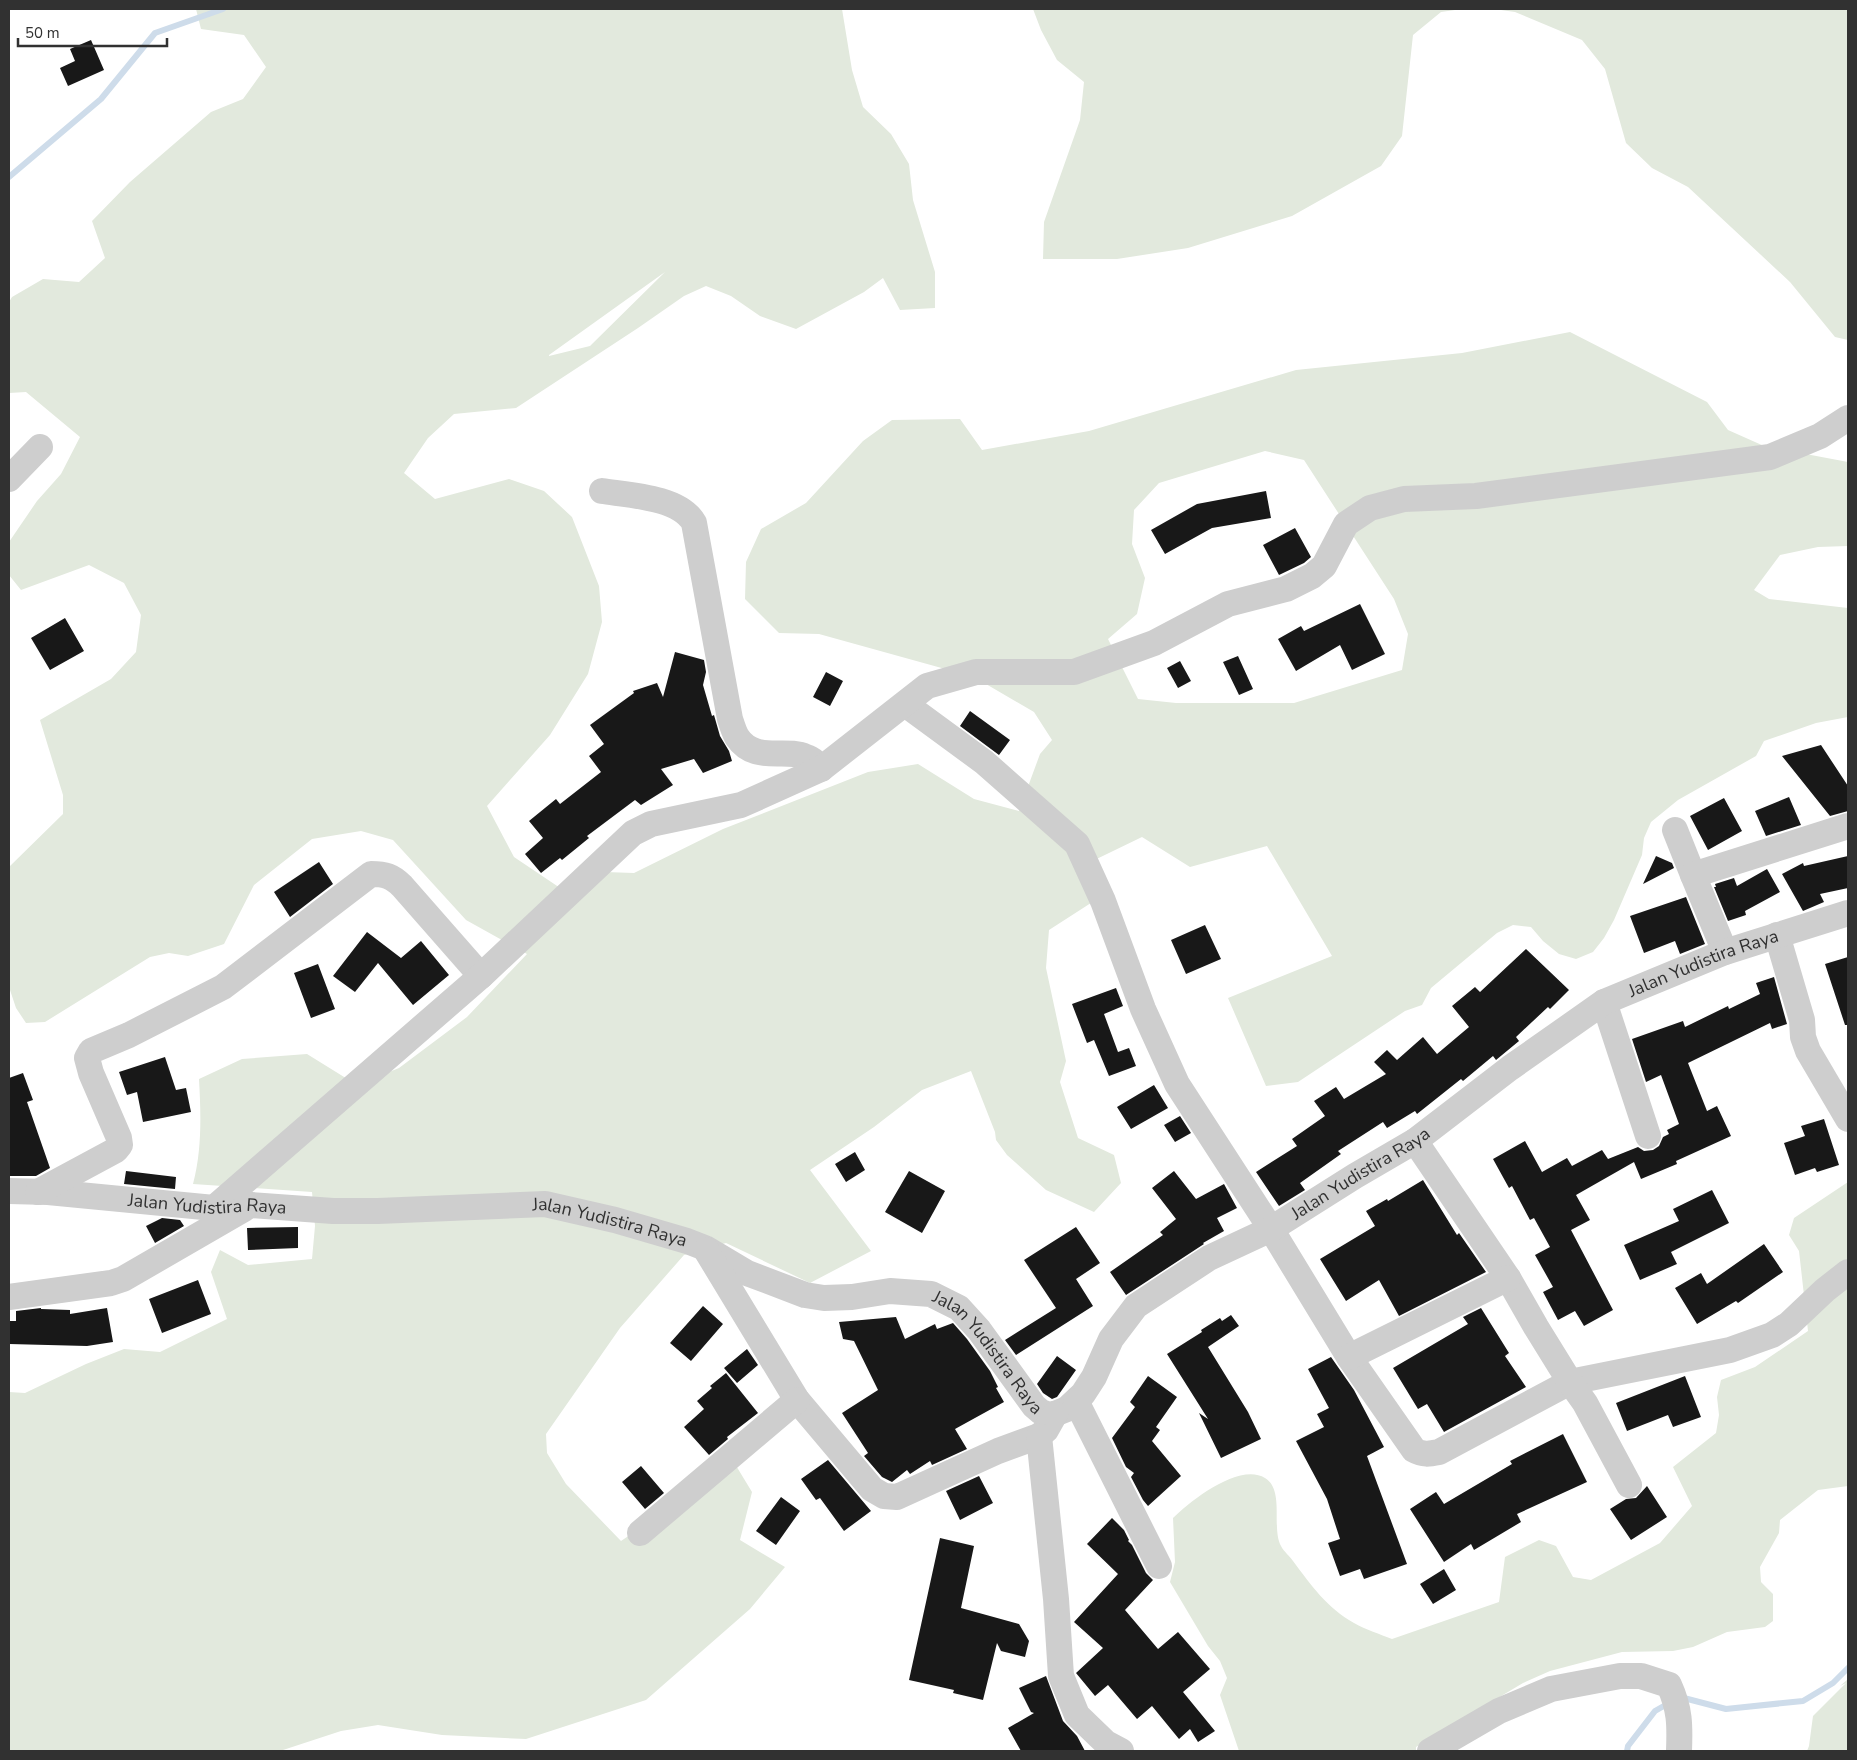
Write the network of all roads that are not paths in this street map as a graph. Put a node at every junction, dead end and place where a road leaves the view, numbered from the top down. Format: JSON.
{"nodes":[{"id":1,"x":1848,"y":418,"type":"edge"},
{"id":2,"x":40,"y":447,"type":"dead end"},
{"id":3,"x":9,"y":479,"type":"edge"},
{"id":4,"x":602,"y":492,"type":"dead end"},
{"id":5,"x":905,"y":704,"type":"junction"},
{"id":6,"x":821,"y":769,"type":"junction"},
{"id":7,"x":1848,"y":826,"type":"edge"},
{"id":8,"x":1675,"y":830,"type":"dead end"},
{"id":9,"x":1693,"y":875,"type":"junction"},
{"id":10,"x":1848,"y":912,"type":"edge"},
{"id":11,"x":1777,"y":935,"type":"junction"},
{"id":12,"x":1725,"y":952,"type":"junction"},
{"id":13,"x":481,"y":976,"type":"junction"},
{"id":14,"x":1604,"y":1002,"type":"junction"},
{"id":15,"x":1848,"y":1119,"type":"edge"},
{"id":16,"x":1648,"y":1136,"type":"dead end"},
{"id":17,"x":1415,"y":1141,"type":"junction"},
{"id":18,"x":9,"y":1191,"type":"edge"},
{"id":19,"x":38,"y":1192,"type":"junction"},
{"id":20,"x":251,"y":1205,"type":"junction"},
{"id":21,"x":214,"y":1208,"type":"junction"},
{"id":22,"x":1271,"y":1229,"type":"junction"},
{"id":23,"x":705,"y":1248,"type":"junction"},
{"id":24,"x":1848,"y":1272,"type":"edge"},
{"id":25,"x":1508,"y":1278,"type":"junction"},
{"id":26,"x":9,"y":1297,"type":"edge"},
{"id":27,"x":1349,"y":1357,"type":"junction"},
{"id":28,"x":1570,"y":1382,"type":"junction"},
{"id":29,"x":797,"y":1400,"type":"junction"},
{"id":30,"x":1065,"y":1407,"type":"junction"},
{"id":31,"x":1039,"y":1436,"type":"junction"},
{"id":32,"x":1629,"y":1485,"type":"dead end"},
{"id":33,"x":640,"y":1532,"type":"dead end"},
{"id":34,"x":1159,"y":1566,"type":"dead end"},
{"id":35,"x":1122,"y":1751,"type":"edge"},
{"id":36,"x":1430,"y":1751,"type":"edge"},
{"id":37,"x":1679,"y":1751,"type":"edge"}],
"edges":[{"from":1,"to":5,"type":"street"},
{"from":2,"to":3,"type":"street"},
{"from":4,"to":6,"type":"street"},
{"from":5,"to":6,"type":"street"},
{"from":5,"to":22,"type":"street"},
{"from":6,"to":13,"type":"street"},
{"from":7,"to":9,"type":"street"},
{"from":8,"to":9,"type":"street"},
{"from":9,"to":12,"type":"street"},
{"from":10,"to":11,"type":"street","name":"Jalan Yudistira Raya"},
{"from":11,"to":12,"type":"street","name":"Jalan Yudistira Raya"},
{"from":11,"to":15,"type":"street"},
{"from":12,"to":14,"type":"street","name":"Jalan Yudistira Raya"},
{"from":13,"to":19,"type":"street"},
{"from":13,"to":21,"type":"street"},
{"from":14,"to":16,"type":"street"},
{"from":14,"to":17,"type":"street","name":"Jalan Yudistira Raya"},
{"from":17,"to":22,"type":"street","name":"Jalan Yudistira Raya"},
{"from":17,"to":25,"type":"street"},
{"from":18,"to":19,"type":"street","name":"Jalan Yudistira Raya"},
{"from":19,"to":21,"type":"street","name":"Jalan Yudistira Raya"},
{"from":20,"to":21,"type":"street","name":"Jalan Yudistira Raya"},
{"from":20,"to":23,"type":"street","name":"Jalan Yudistira Raya"},
{"from":20,"to":26,"type":"street"},
{"from":22,"to":27,"type":"street"},
{"from":22,"to":30,"type":"street","name":"Jalan Yudistira Raya"},
{"from":23,"to":29,"type":"street"},
{"from":23,"to":30,"type":"street","name":"Jalan Yudistira Raya"},
{"from":24,"to":28,"type":"street"},
{"from":25,"to":27,"type":"street"},
{"from":25,"to":28,"type":"street"},
{"from":27,"to":28,"type":"street"},
{"from":28,"to":32,"type":"street"},
{"from":29,"to":31,"type":"street"},
{"from":29,"to":33,"type":"street"},
{"from":30,"to":31,"type":"street"},
{"from":30,"to":34,"type":"street"},
{"from":31,"to":35,"type":"street"},
{"from":36,"to":37,"type":"street"}]}
